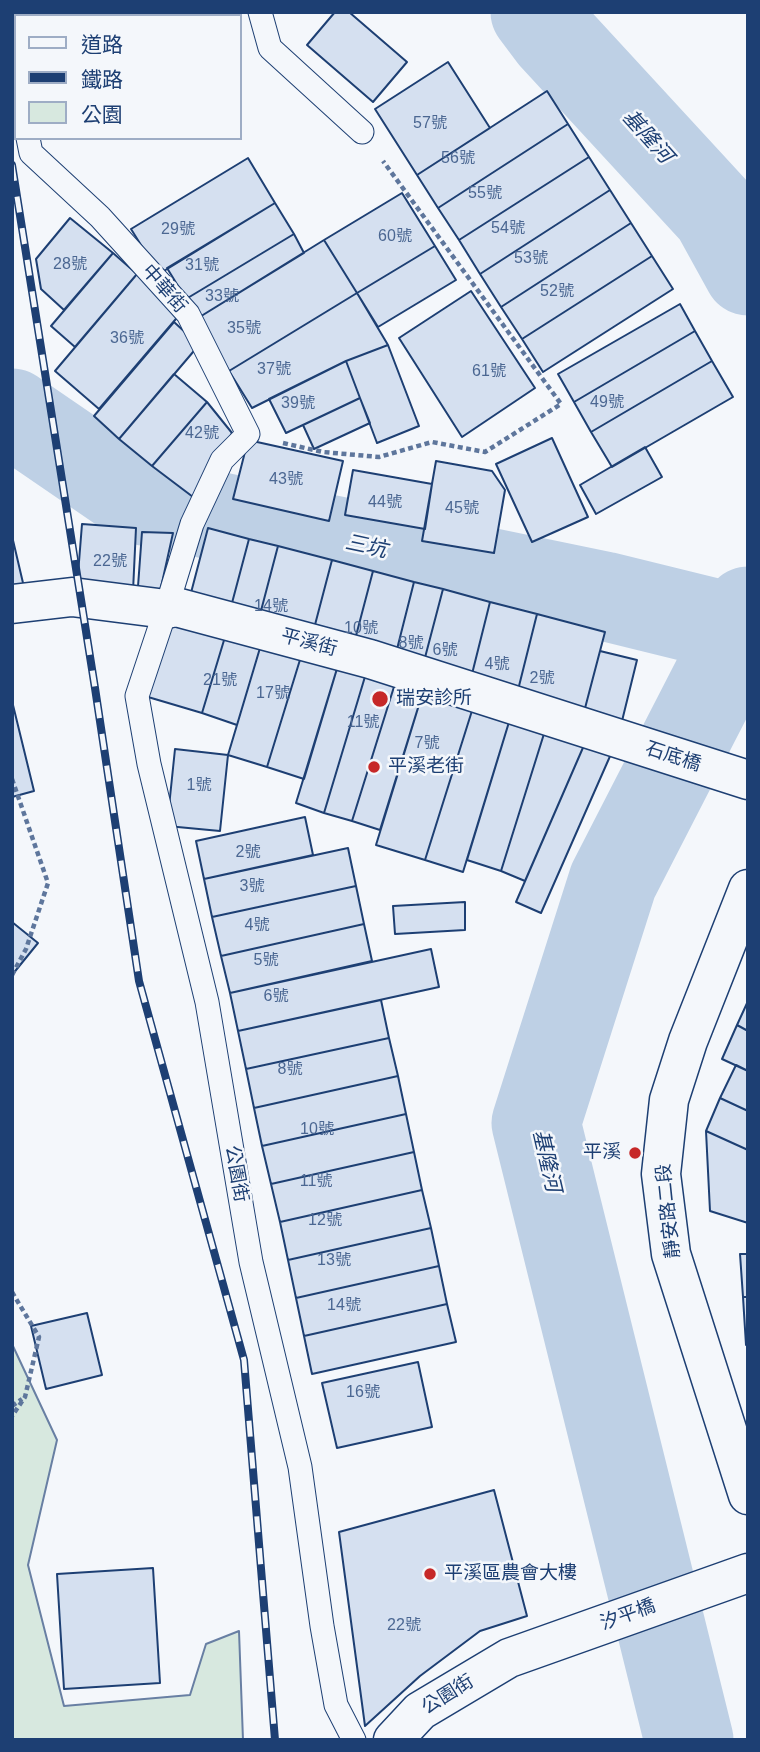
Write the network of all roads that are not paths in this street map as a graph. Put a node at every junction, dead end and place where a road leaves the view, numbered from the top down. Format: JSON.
{"nodes":[{"id":1,"x":260,"y":12,"type":"edge"},
{"id":2,"x":362,"y":132,"type":"road end"},
{"id":3,"x":28,"y":140,"type":"edge"},
{"id":4,"x":12,"y":604,"type":"edge"},
{"id":5,"x":166,"y":608,"type":"junction"},
{"id":6,"x":599,"y":732,"type":"joint"},
{"id":7,"x":748,"y":780,"type":"edge"},
{"id":8,"x":748,"y":889,"type":"edge"},
{"id":9,"x":748,"y":1495,"type":"edge"},
{"id":10,"x":748,"y":1573,"type":"edge"},
{"id":11,"x":509,"y":1658,"type":"joint"},
{"id":12,"x":354,"y":1740,"type":"edge"},
{"id":13,"x":393,"y":1740,"type":"edge"}],
"edges":[{"from":1,"to":2,"type":"lane"},
{"from":3,"to":5,"type":"lane","name":"中華街"},
{"from":4,"to":5,"type":"street","name":"平溪街"},
{"from":5,"to":6,"type":"street","name":"平溪街"},
{"from":5,"to":12,"type":"lane","name":"公園街"},
{"from":6,"to":7,"type":"street","name":"石底橋"},
{"from":8,"to":9,"type":"street","name":"靜安路二段"},
{"from":10,"to":11,"type":"street","name":"汐平橋"},
{"from":11,"to":13,"type":"street","name":"公園街"}]}
